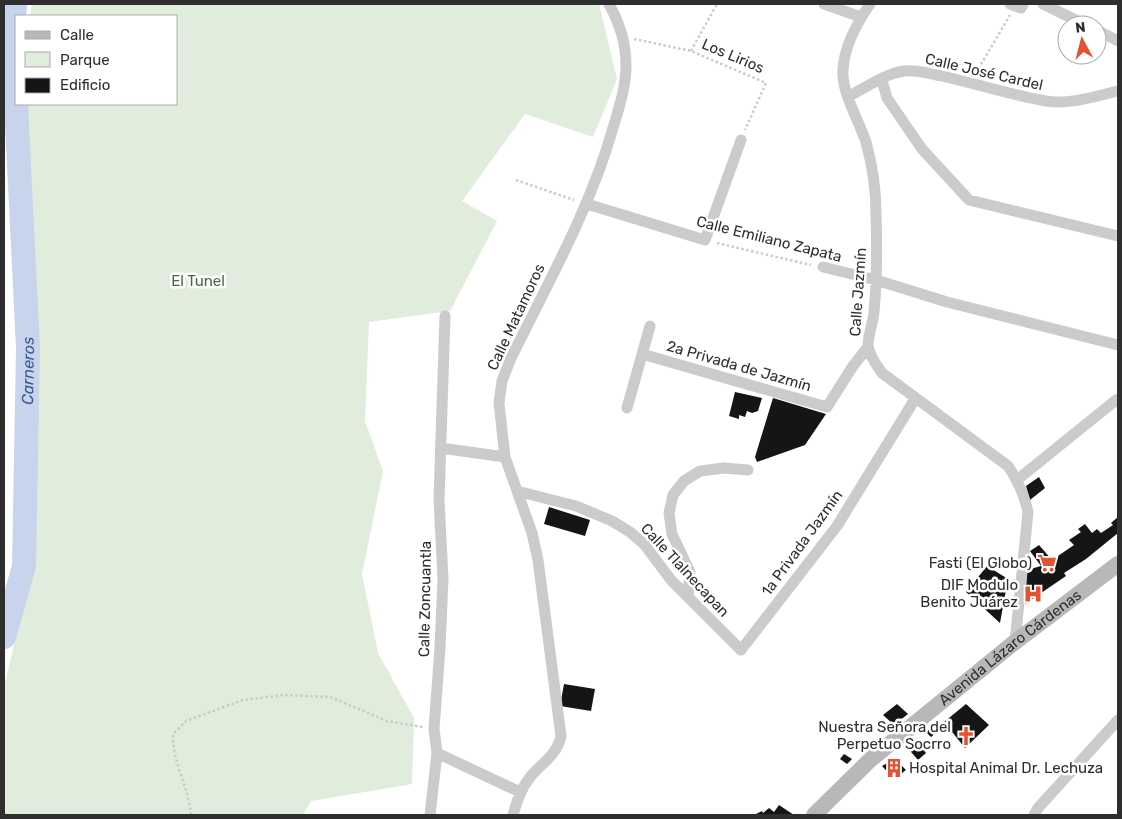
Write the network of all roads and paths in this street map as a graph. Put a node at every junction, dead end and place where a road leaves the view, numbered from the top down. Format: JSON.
{"nodes":[{"id":1,"x":609,"y":4,"type":"edge"},
{"id":2,"x":717,"y":4,"type":"edge"},
{"id":3,"x":824,"y":4,"type":"edge"},
{"id":4,"x":871,"y":4,"type":"edge"},
{"id":5,"x":1043,"y":4,"type":"edge"},
{"id":6,"x":1018,"y":5,"type":"edge"},
{"id":7,"x":1066,"y":15,"type":"edge"},
{"id":8,"x":861,"y":17,"type":"junction"},
{"id":9,"x":623,"y":36,"type":"junction"},
{"id":10,"x":692,"y":51,"type":"junction"},
{"id":11,"x":882,"y":80,"type":"junction"},
{"id":12,"x":971,"y":82,"type":"junction"},
{"id":13,"x":1118,"y":91,"type":"edge"},
{"id":14,"x":848,"y":97,"type":"junction"},
{"id":15,"x":741,"y":140,"type":"joint"},
{"id":16,"x":516,"y":180,"type":"dead end"},
{"id":17,"x":587,"y":204,"type":"junction"},
{"id":18,"x":1118,"y":236,"type":"edge"},
{"id":19,"x":705,"y":240,"type":"junction"},
{"id":20,"x":822,"y":267,"type":"joint"},
{"id":21,"x":876,"y":280,"type":"junction"},
{"id":22,"x":445,"y":316,"type":"dead end"},
{"id":23,"x":650,"y":326,"type":"dead end"},
{"id":24,"x":1118,"y":346,"type":"edge"},
{"id":25,"x":868,"y":347,"type":"junction"},
{"id":26,"x":642,"y":354,"type":"junction"},
{"id":27,"x":915,"y":400,"type":"junction"},
{"id":28,"x":1117,"y":401,"type":"edge"},
{"id":29,"x":627,"y":408,"type":"dead end"},
{"id":30,"x":440,"y":448,"type":"junction"},
{"id":31,"x":505,"y":456,"type":"junction"},
{"id":32,"x":748,"y":470,"type":"dead end"},
{"id":33,"x":1017,"y":480,"type":"junction"},
{"id":34,"x":517,"y":491,"type":"junction"},
{"id":35,"x":1118,"y":564,"type":"edge"},
{"id":36,"x":688,"y":597,"type":"junction"},
{"id":37,"x":1015,"y":642,"type":"junction"},
{"id":38,"x":741,"y":650,"type":"joint"},
{"id":39,"x":1118,"y":720,"type":"edge"},
{"id":40,"x":434,"y":729,"type":"junction"},
{"id":41,"x":437,"y":753,"type":"junction"},
{"id":42,"x":520,"y":792,"type":"junction"},
{"id":43,"x":191,"y":815,"type":"edge"},
{"id":44,"x":430,"y":815,"type":"edge"},
{"id":45,"x":513,"y":815,"type":"edge"},
{"id":46,"x":814,"y":815,"type":"edge"},
{"id":47,"x":1034,"y":815,"type":"edge"}],
"edges":[{"from":1,"to":9,"type":"street","name":"Calle Matamoros"},
{"from":2,"to":10,"type":"path","name":"Los Lirios"},
{"from":3,"to":8,"type":"street"},
{"from":4,"to":8,"type":"street","name":"Calle Jazmín"},
{"from":5,"to":7,"type":"street"},
{"from":6,"to":12,"type":"path"},
{"from":8,"to":14,"type":"street","name":"Calle Jazmín"},
{"from":9,"to":10,"type":"path","name":"Los Lirios"},
{"from":9,"to":17,"type":"street","name":"Calle Matamoros"},
{"from":10,"to":15,"type":"path","name":"Los Lirios"},
{"from":11,"to":12,"type":"street","name":"Calle José Cardel"},
{"from":11,"to":14,"type":"street","name":"Calle José Cardel"},
{"from":11,"to":18,"type":"street"},
{"from":12,"to":13,"type":"street","name":"Calle José Cardel"},
{"from":14,"to":21,"type":"street","name":"Calle Jazmín"},
{"from":15,"to":19,"type":"street"},
{"from":16,"to":17,"type":"path"},
{"from":17,"to":19,"type":"street","name":"Calle Emiliano Zapata"},
{"from":17,"to":31,"type":"street","name":"Calle Matamoros"},
{"from":19,"to":20,"type":"path","name":"Calle Emiliano Zapata"},
{"from":20,"to":21,"type":"street","name":"Calle Emiliano Zapata"},
{"from":21,"to":24,"type":"street","name":"Calle Emiliano Zapata"},
{"from":21,"to":25,"type":"street","name":"Calle Jazmín"},
{"from":22,"to":30,"type":"street","name":"Calle Zoncuantla"},
{"from":23,"to":26,"type":"street"},
{"from":25,"to":26,"type":"street","name":"2a Privada de Jazmín"},
{"from":25,"to":27,"type":"street","name":"Calle Jazmín"},
{"from":26,"to":29,"type":"street"},
{"from":27,"to":33,"type":"street","name":"Calle Jazmín"},
{"from":27,"to":38,"type":"street","name":"1a Privada Jazmín"},
{"from":28,"to":33,"type":"street"},
{"from":30,"to":31,"type":"street"},
{"from":30,"to":40,"type":"street","name":"Calle Zoncuantla"},
{"from":31,"to":34,"type":"street","name":"Calle Matamoros"},
{"from":32,"to":36,"type":"street"},
{"from":33,"to":37,"type":"street","name":"Calle Jazmín"},
{"from":34,"to":36,"type":"street","name":"Calle Tlalnecapan"},
{"from":34,"to":42,"type":"street","name":"Calle Matamoros"},
{"from":35,"to":37,"type":"main road","name":"Avenida Lázaro Cárdenas"},
{"from":36,"to":38,"type":"street","name":"Calle Tlalnecapan"},
{"from":37,"to":46,"type":"main road","name":"Avenida Lázaro Cárdenas"},
{"from":39,"to":47,"type":"street"},
{"from":40,"to":41,"type":"street","name":"Calle Zoncuantla"},
{"from":40,"to":43,"type":"path"},
{"from":41,"to":42,"type":"street"},
{"from":41,"to":44,"type":"street","name":"Calle Zoncuantla"},
{"from":42,"to":45,"type":"street","name":"Calle Matamoros"}]}
